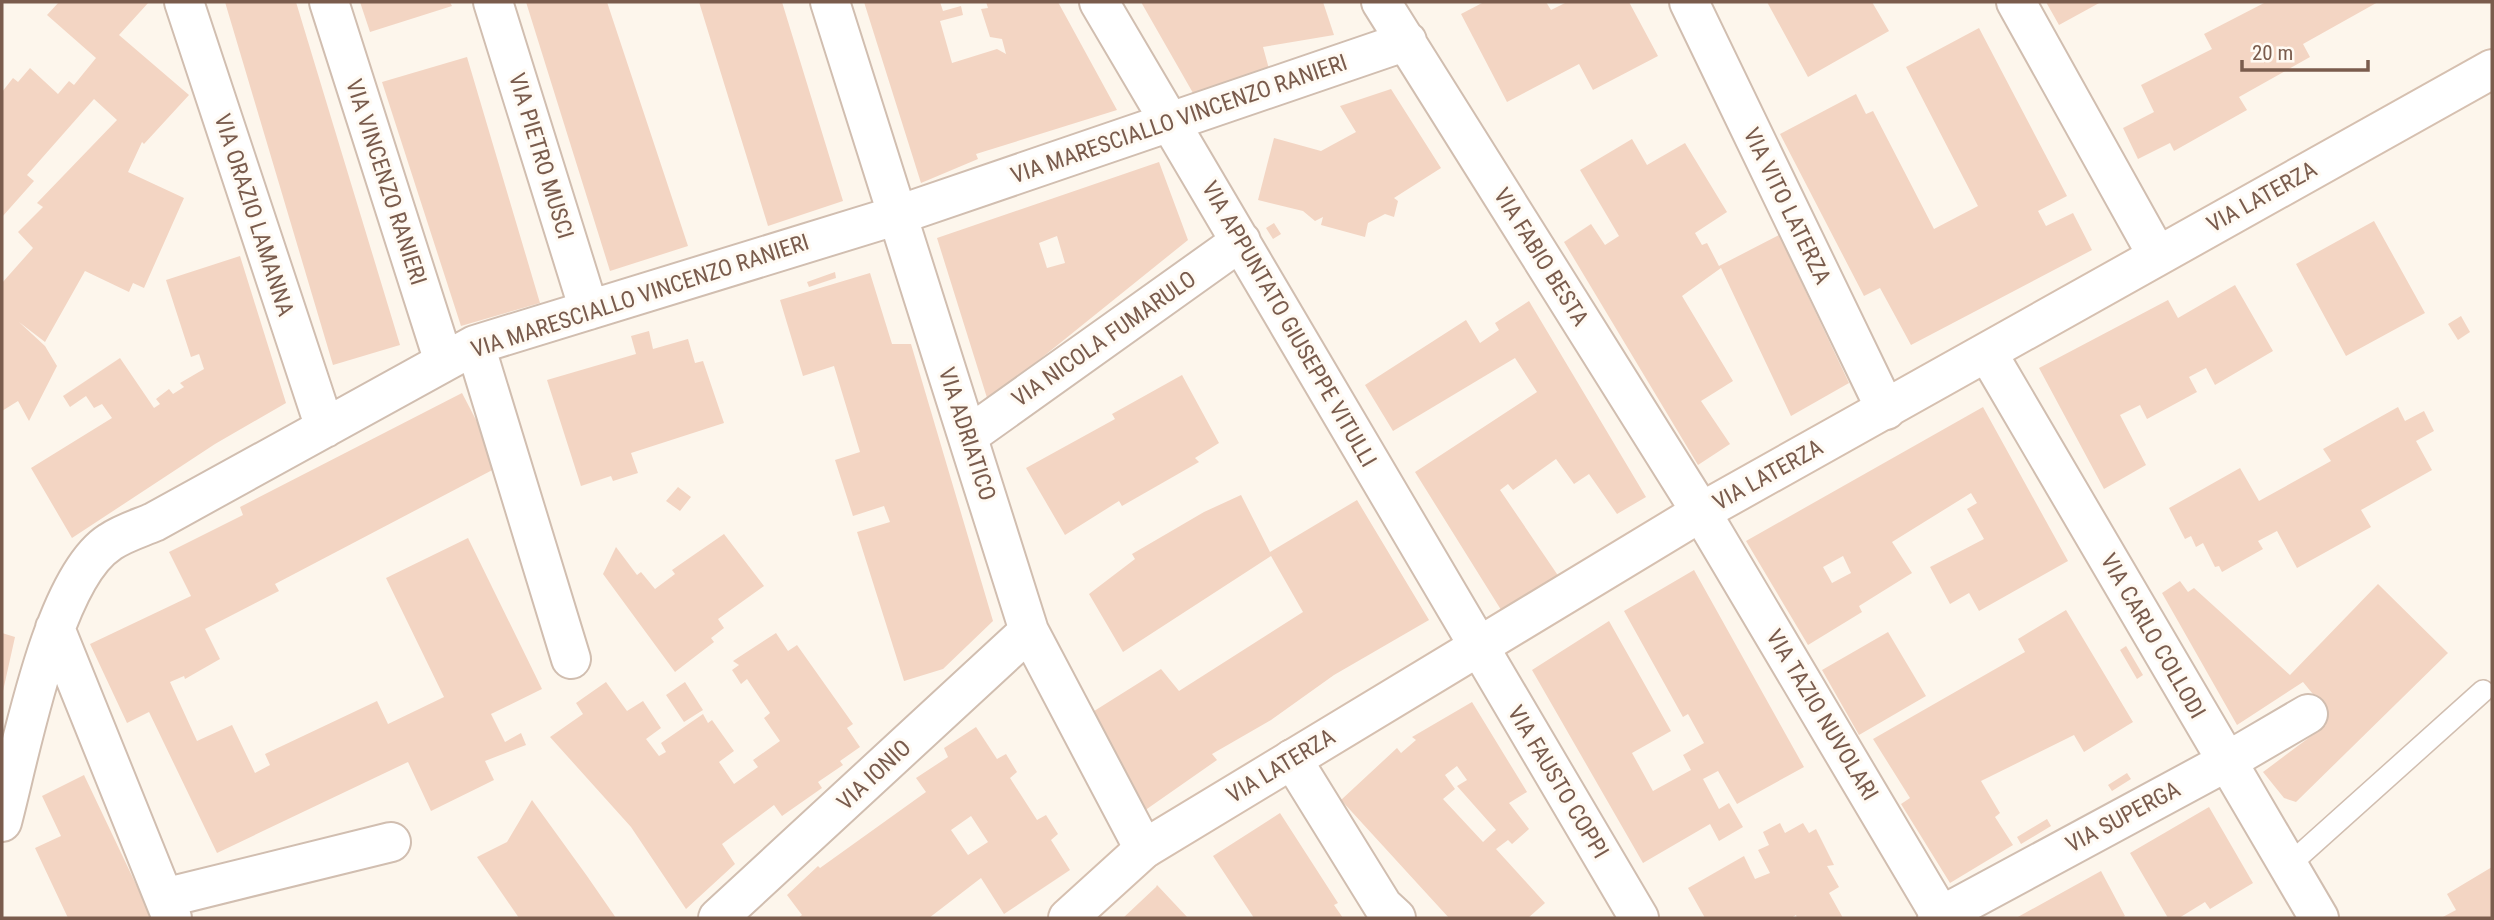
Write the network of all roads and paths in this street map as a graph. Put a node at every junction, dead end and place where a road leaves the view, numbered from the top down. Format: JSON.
{"nodes":[{"id":1,"x":184,"y":2,"type":"edge"},
{"id":2,"x":329,"y":2,"type":"edge"},
{"id":3,"x":493,"y":2,"type":"edge"},
{"id":4,"x":830,"y":2,"type":"edge"},
{"id":5,"x":1099,"y":2,"type":"edge"},
{"id":6,"x":1381,"y":2,"type":"edge"},
{"id":7,"x":1689,"y":2,"type":"edge"},
{"id":8,"x":2016,"y":2,"type":"edge"},
{"id":9,"x":1406,"y":41,"type":"junction"},
{"id":10,"x":2492,"y":69,"type":"edge"},
{"id":11,"x":1171,"y":121,"type":"junction"},
{"id":12,"x":898,"y":215,"type":"junction"},
{"id":13,"x":1241,"y":241,"type":"junction"},
{"id":14,"x":2157,"y":255,"type":"junction"},
{"id":15,"x":589,"y":310,"type":"junction"},
{"id":16,"x":459,"y":354,"type":"junction"},
{"id":17,"x":1988,"y":354,"type":"junction"},
{"id":18,"x":1886,"y":410,"type":"junction"},
{"id":19,"x":325,"y":428,"type":"junction"},
{"id":20,"x":968,"y":436,"type":"junction"},
{"id":21,"x":1701,"y":512,"type":"junction"},
{"id":22,"x":55,"y":628,"type":"junction"},
{"id":23,"x":1029,"y":631,"type":"junction"},
{"id":24,"x":1478,"y":646,"type":"junction"},
{"id":25,"x":571,"y":659,"type":"dead end"},
{"id":26,"x":2483,"y":691,"type":"dead end"},
{"id":27,"x":2308,"y":714,"type":"dead end"},
{"id":28,"x":1292,"y":759,"type":"junction"},
{"id":29,"x":2226,"y":762,"type":"junction"},
{"id":30,"x":2,"y":822,"type":"edge"},
{"id":31,"x":391,"y":842,"type":"dead end"},
{"id":32,"x":1144,"y":849,"type":"junction"},
{"id":33,"x":2289,"y":865,"type":"junction"},
{"id":34,"x":168,"y":908,"type":"edge"},
{"id":35,"x":1940,"y":917,"type":"edge"},
{"id":36,"x":718,"y":918,"type":"edge"},
{"id":37,"x":1068,"y":918,"type":"edge"},
{"id":38,"x":1396,"y":918,"type":"edge"},
{"id":39,"x":1639,"y":918,"type":"edge"},
{"id":40,"x":2319,"y":918,"type":"edge"}],
"edges":[{"from":1,"to":19,"type":"street","name":"VIA ORAZIO LAMANNA"},
{"from":2,"to":16,"type":"street","name":"VIA VINCENZO RANIERI"},
{"from":3,"to":15,"type":"street","name":"VIA PIETRO MUSCI"},
{"from":4,"to":12,"type":"street","name":"VIA ADRIATICO"},
{"from":5,"to":11,"type":"street","name":"VIA APPUNTATO GIUSEPPE VITULLI"},
{"from":6,"to":9,"type":"street","name":"VIA FABIO BESTA"},
{"from":7,"to":18,"type":"street","name":"VIA VITO LATERZA"},
{"from":8,"to":14,"type":"street"},
{"from":9,"to":11,"type":"street","name":"VIA MARESCIALLO VINCENZO RANIERI"},
{"from":9,"to":21,"type":"street","name":"VIA FABIO BESTA"},
{"from":10,"to":14,"type":"street","name":"VIA LATERZA"},
{"from":11,"to":12,"type":"street","name":"VIA MARESCIALLO VINCENZO RANIERI"},
{"from":11,"to":13,"type":"street","name":"VIA APPUNTATO GIUSEPPE VITULLI"},
{"from":12,"to":15,"type":"street","name":"VIA MARESCIALLO VINCENZO RANIERI"},
{"from":12,"to":20,"type":"street","name":"VIA ADRIATICO"},
{"from":13,"to":20,"type":"street","name":"VIA NICOLA FUMARULO"},
{"from":13,"to":24,"type":"street","name":"VIA APPUNTATO GIUSEPPE VITULLI"},
{"from":14,"to":17,"type":"street","name":"VIA LATERZA"},
{"from":15,"to":16,"type":"street","name":"VIA MARESCIALLO VINCENZO RANIERI"},
{"from":16,"to":19,"type":"street","name":"VIA MARESCIALLO VINCENZO RANIERI"},
{"from":16,"to":25,"type":"street","name":"VIA VINCENZO RANIERI"},
{"from":17,"to":18,"type":"street","name":"VIA LATERZA"},
{"from":17,"to":29,"type":"street","name":"VIA CARLO COLLODI"},
{"from":18,"to":21,"type":"street","name":"VIA LATERZA"},
{"from":19,"to":22,"type":"street","name":"VIA MARESCIALLO VINCENZO RANIERI"},
{"from":20,"to":23,"type":"street","name":"VIA ADRIATICO"},
{"from":21,"to":24,"type":"street","name":"VIA LATERZA"},
{"from":21,"to":35,"type":"street","name":"VIA TAZIO NUVOLARI"},
{"from":22,"to":30,"type":"street","name":"VIA MARESCIALLO VINCENZO RANIERI"},
{"from":22,"to":34,"type":"street"},
{"from":23,"to":32,"type":"street","name":"VIA ADRIATICO"},
{"from":23,"to":36,"type":"street","name":"VIA IONIO"},
{"from":24,"to":28,"type":"street","name":"VIA LATERZA"},
{"from":24,"to":39,"type":"street","name":"VIA FAUSTO COPPI"},
{"from":26,"to":33,"type":"lane"},
{"from":27,"to":29,"type":"street","name":"VIA SUPERGA"},
{"from":28,"to":32,"type":"street","name":"VIA LATERZA"},
{"from":28,"to":38,"type":"street"},
{"from":29,"to":33,"type":"street","name":"VIA CARLO COLLODI"},
{"from":29,"to":35,"type":"street","name":"VIA SUPERGA"},
{"from":31,"to":34,"type":"street"},
{"from":32,"to":37,"type":"street","name":"VIA LATERZA"},
{"from":33,"to":40,"type":"street","name":"VIA CARLO COLLODI"}]}
